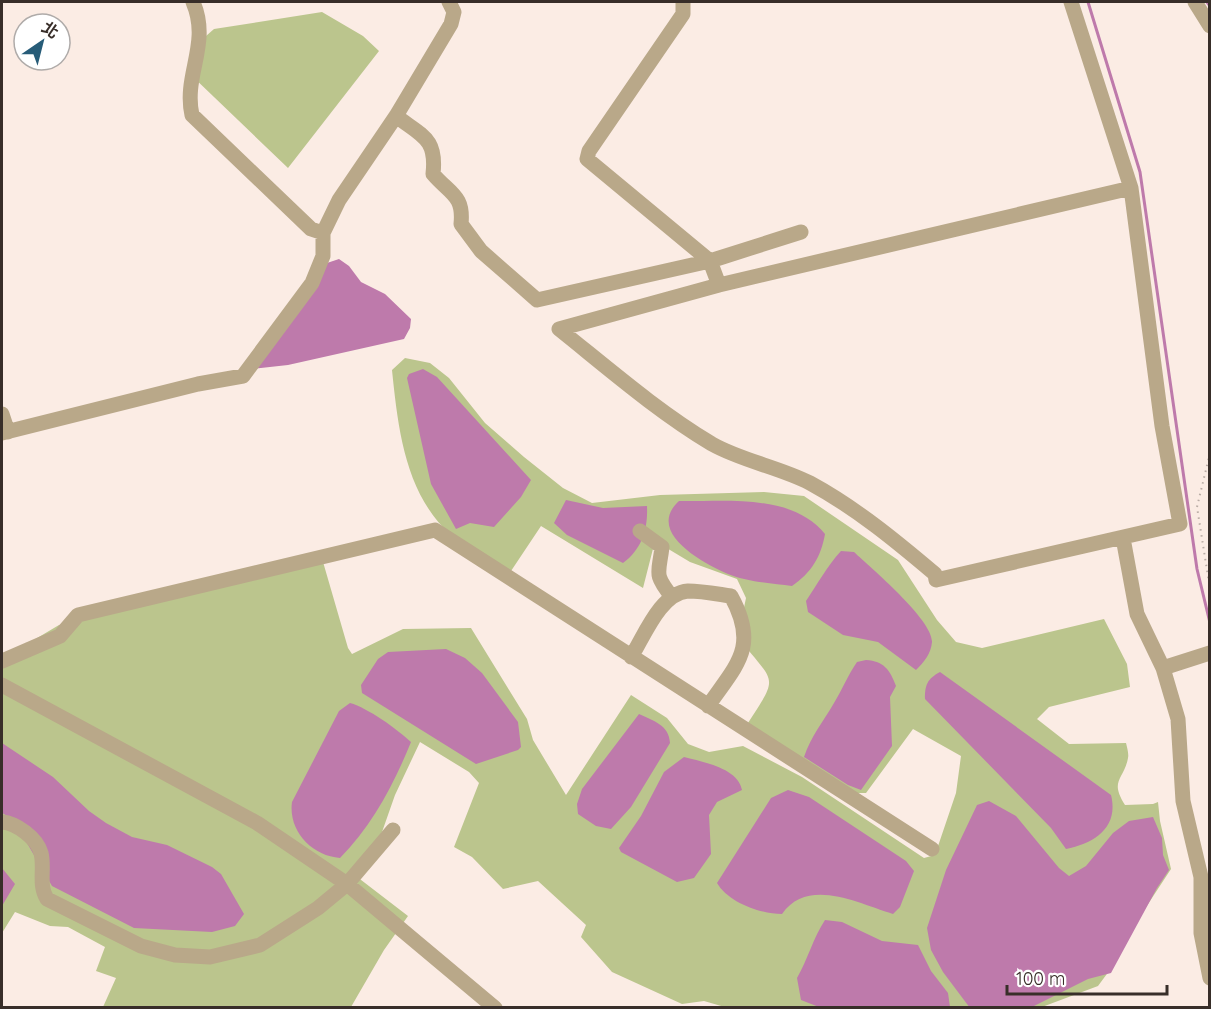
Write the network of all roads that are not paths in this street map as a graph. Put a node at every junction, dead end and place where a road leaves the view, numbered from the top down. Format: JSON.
{"nodes":[{"id":1,"x":193,"y":2,"type":"edge"},
{"id":2,"x":449,"y":2,"type":"edge"},
{"id":3,"x":683,"y":2,"type":"edge"},
{"id":4,"x":1071,"y":2,"type":"edge"},
{"id":5,"x":1195,"y":2,"type":"edge"},
{"id":6,"x":1209,"y":26,"type":"edge"},
{"id":7,"x":396,"y":116,"type":"junction"},
{"id":8,"x":1131,"y":188,"type":"junction"},
{"id":9,"x":801,"y":232,"type":"dead end"},
{"id":10,"x":323,"y":233,"type":"junction"},
{"id":11,"x":710,"y":261,"type":"junction"},
{"id":12,"x":719,"y":285,"type":"junction"},
{"id":13,"x":2,"y":414,"type":"edge"},
{"id":14,"x":5,"y":433,"type":"edge"},
{"id":15,"x":640,"y":531,"type":"dead end"},
{"id":16,"x":1123,"y":538,"type":"junction"},
{"id":17,"x":672,"y":597,"type":"junction"},
{"id":18,"x":1209,"y":653,"type":"edge"},
{"id":19,"x":631,"y":657,"type":"junction"},
{"id":20,"x":2,"y":661,"type":"edge"},
{"id":21,"x":1163,"y":668,"type":"junction"},
{"id":22,"x":2,"y":685,"type":"edge"},
{"id":23,"x":708,"y":706,"type":"junction"},
{"id":24,"x":2,"y":822,"type":"edge"},
{"id":25,"x":393,"y":830,"type":"dead end"},
{"id":26,"x":932,"y":849,"type":"dead end"},
{"id":27,"x":346,"y":884,"type":"junction"},
{"id":28,"x":1209,"y":978,"type":"edge"},
{"id":29,"x":495,"y":1008,"type":"edge"}],
"edges":[{"from":1,"to":10,"type":"street"},
{"from":2,"to":7,"type":"street"},
{"from":3,"to":11,"type":"street"},
{"from":4,"to":8,"type":"street"},
{"from":5,"to":6,"type":"street"},
{"from":7,"to":10,"type":"street"},
{"from":7,"to":11,"type":"street"},
{"from":8,"to":12,"type":"street"},
{"from":8,"to":16,"type":"street"},
{"from":9,"to":11,"type":"street"},
{"from":10,"to":14,"type":"street"},
{"from":11,"to":12,"type":"street"},
{"from":12,"to":16,"type":"street"},
{"from":13,"to":14,"type":"street"},
{"from":15,"to":17,"type":"street"},
{"from":16,"to":21,"type":"street"},
{"from":17,"to":19,"type":"street"},
{"from":17,"to":23,"type":"street"},
{"from":18,"to":21,"type":"street"},
{"from":19,"to":20,"type":"street"},
{"from":19,"to":23,"type":"street"},
{"from":21,"to":28,"type":"street"},
{"from":22,"to":27,"type":"street"},
{"from":23,"to":26,"type":"street"},
{"from":24,"to":27,"type":"street"},
{"from":25,"to":27,"type":"street"},
{"from":27,"to":29,"type":"street"}]}
